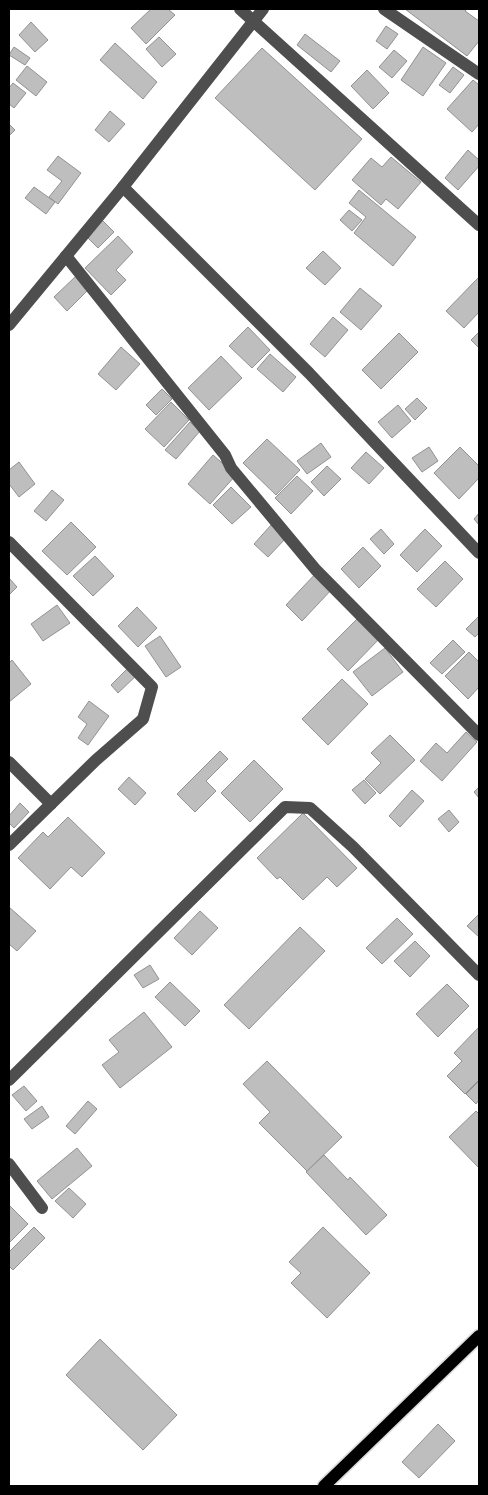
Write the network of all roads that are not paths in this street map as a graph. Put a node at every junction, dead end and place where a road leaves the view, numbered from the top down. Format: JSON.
{"nodes":[{"id":1,"x":240,"y":9,"type":"edge"},
{"id":2,"x":263,"y":9,"type":"edge"},
{"id":3,"x":384,"y":9,"type":"edge"},
{"id":4,"x":253,"y":20,"type":"junction"},
{"id":5,"x":479,"y":74,"type":"edge"},
{"id":6,"x":123,"y":187,"type":"junction"},
{"id":7,"x":479,"y":224,"type":"edge"},
{"id":8,"x":66,"y":256,"type":"junction"},
{"id":9,"x":9,"y":325,"type":"edge"},
{"id":10,"x":9,"y":542,"type":"edge"},
{"id":11,"x":479,"y":554,"type":"edge"},
{"id":12,"x":479,"y":735,"type":"edge"},
{"id":13,"x":9,"y":762,"type":"edge"},
{"id":14,"x":51,"y":804,"type":"junction"},
{"id":15,"x":9,"y":845,"type":"edge"},
{"id":16,"x":479,"y":975,"type":"edge"},
{"id":17,"x":9,"y":1080,"type":"edge"},
{"id":18,"x":9,"y":1164,"type":"edge"},
{"id":19,"x":42,"y":1208,"type":"dead end"},
{"id":20,"x":479,"y":1336,"type":"edge"},
{"id":21,"x":324,"y":1486,"type":"edge"}],
"edges":[{"from":1,"to":4,"type":"street"},
{"from":2,"to":4,"type":"street"},
{"from":3,"to":5,"type":"street"},
{"from":4,"to":6,"type":"street"},
{"from":4,"to":7,"type":"street"},
{"from":6,"to":8,"type":"street"},
{"from":6,"to":11,"type":"street"},
{"from":8,"to":9,"type":"street"},
{"from":8,"to":12,"type":"street"},
{"from":10,"to":14,"type":"street"},
{"from":13,"to":14,"type":"street"},
{"from":14,"to":15,"type":"street"},
{"from":16,"to":17,"type":"street"},
{"from":18,"to":19,"type":"street"},
{"from":20,"to":21,"type":"main road"}]}
